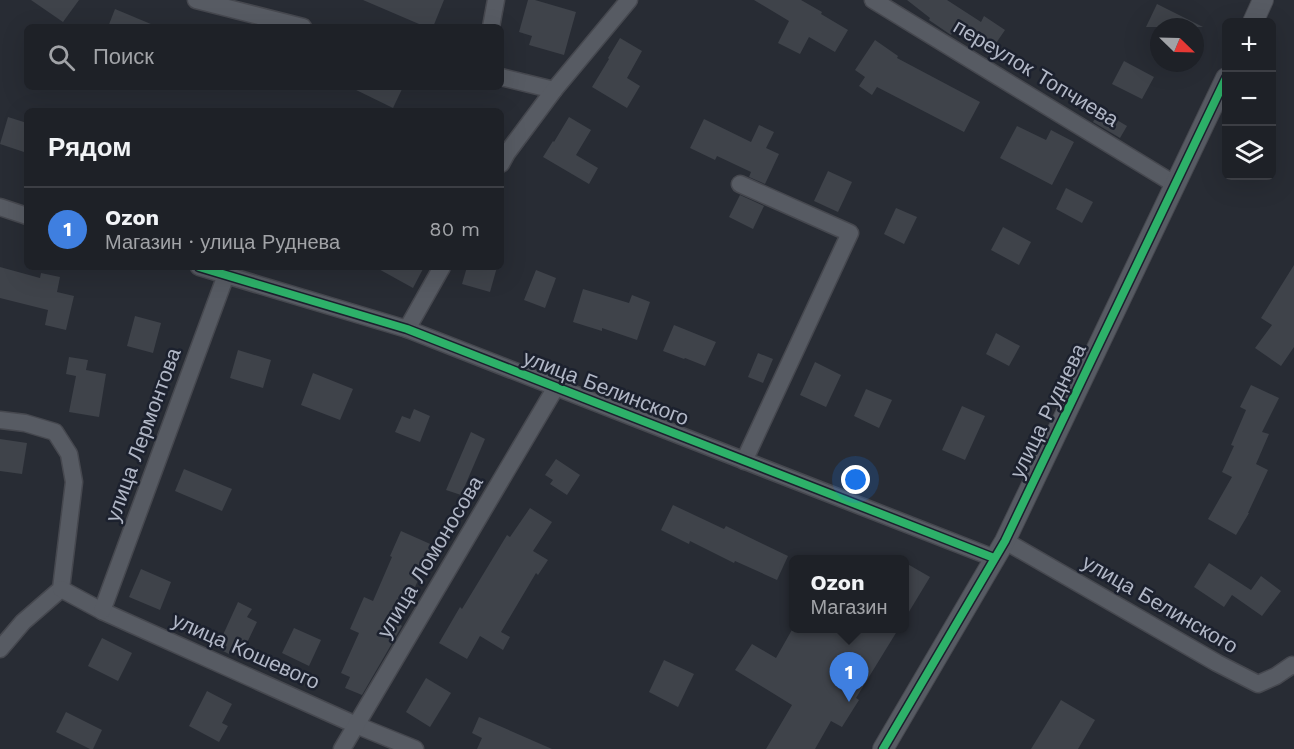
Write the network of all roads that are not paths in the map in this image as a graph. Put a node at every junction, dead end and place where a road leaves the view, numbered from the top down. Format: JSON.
{"nodes":[{"id":1,"x":196,"y":0,"type":"edge"},
{"id":2,"x":496,"y":0,"type":"edge"},
{"id":3,"x":629,"y":0,"type":"edge"},
{"id":4,"x":873,"y":0,"type":"edge"},
{"id":5,"x":1263,"y":0,"type":"edge"},
{"id":6,"x":1255,"y":18,"type":"edge"},
{"id":7,"x":291,"y":24,"type":"edge"},
{"id":8,"x":492,"y":24,"type":"edge"},
{"id":9,"x":504,"y":78,"type":"edge"},
{"id":10,"x":1222,"y":88,"type":"edge"},
{"id":11,"x":554,"y":90,"type":"junction"},
{"id":12,"x":504,"y":158,"type":"edge"},
{"id":13,"x":740,"y":184,"type":"dead end"},
{"id":14,"x":1176,"y":184,"type":"junction"},
{"id":15,"x":0,"y":207,"type":"edge"},
{"id":16,"x":24,"y":215,"type":"edge"},
{"id":17,"x":209,"y":270,"type":"edge"},
{"id":18,"x":440,"y":270,"type":"edge"},
{"id":19,"x":226,"y":275,"type":"junction"},
{"id":20,"x":407,"y":329,"type":"junction"},
{"id":21,"x":556,"y":387,"type":"junction"},
{"id":22,"x":0,"y":420,"type":"edge"},
{"id":23,"x":744,"y":461,"type":"junction"},
{"id":24,"x":1005,"y":541,"type":"junction"},
{"id":25,"x":994,"y":558,"type":"junction"},
{"id":26,"x":61,"y":589,"type":"junction"},
{"id":27,"x":102,"y":611,"type":"junction"},
{"id":28,"x":0,"y":649,"type":"edge"},
{"id":29,"x":1294,"y":666,"type":"edge"},
{"id":30,"x":356,"y":725,"type":"junction"},
{"id":31,"x":342,"y":749,"type":"edge"},
{"id":32,"x":415,"y":749,"type":"edge"},
{"id":33,"x":883,"y":749,"type":"edge"}],
"edges":[{"from":1,"to":7,"type":"street"},
{"from":2,"to":8,"type":"street"},
{"from":3,"to":11,"type":"street"},
{"from":4,"to":14,"type":"street","name":"переулок Топчиева"},
{"from":5,"to":6,"type":"street"},
{"from":9,"to":11,"type":"street"},
{"from":10,"to":14,"type":"street","name":"улица Руднева"},
{"from":11,"to":12,"type":"street"},
{"from":13,"to":23,"type":"street"},
{"from":14,"to":24,"type":"street","name":"улица Руднева"},
{"from":15,"to":16,"type":"street"},
{"from":17,"to":19,"type":"street","name":"улица Белинского"},
{"from":18,"to":20,"type":"street"},
{"from":19,"to":20,"type":"street","name":"улица Белинского"},
{"from":19,"to":27,"type":"street","name":"улица Лермонтова"},
{"from":20,"to":21,"type":"street","name":"улица Белинского"},
{"from":21,"to":23,"type":"street","name":"улица Белинского"},
{"from":21,"to":30,"type":"street","name":"улица Ломоносова"},
{"from":22,"to":26,"type":"street","name":"улица Лермонтова"},
{"from":23,"to":25,"type":"street","name":"улица Белинского"},
{"from":24,"to":25,"type":"street","name":"улица Руднева"},
{"from":24,"to":29,"type":"street","name":"улица Белинского"},
{"from":25,"to":33,"type":"street","name":"улица Руднева"},
{"from":26,"to":27,"type":"street","name":"улица Кошевого"},
{"from":26,"to":28,"type":"street"},
{"from":27,"to":30,"type":"street","name":"улица Кошевого"},
{"from":30,"to":31,"type":"street","name":"улица Ломоносова"},
{"from":30,"to":32,"type":"street","name":"улица Кошевого"}]}
